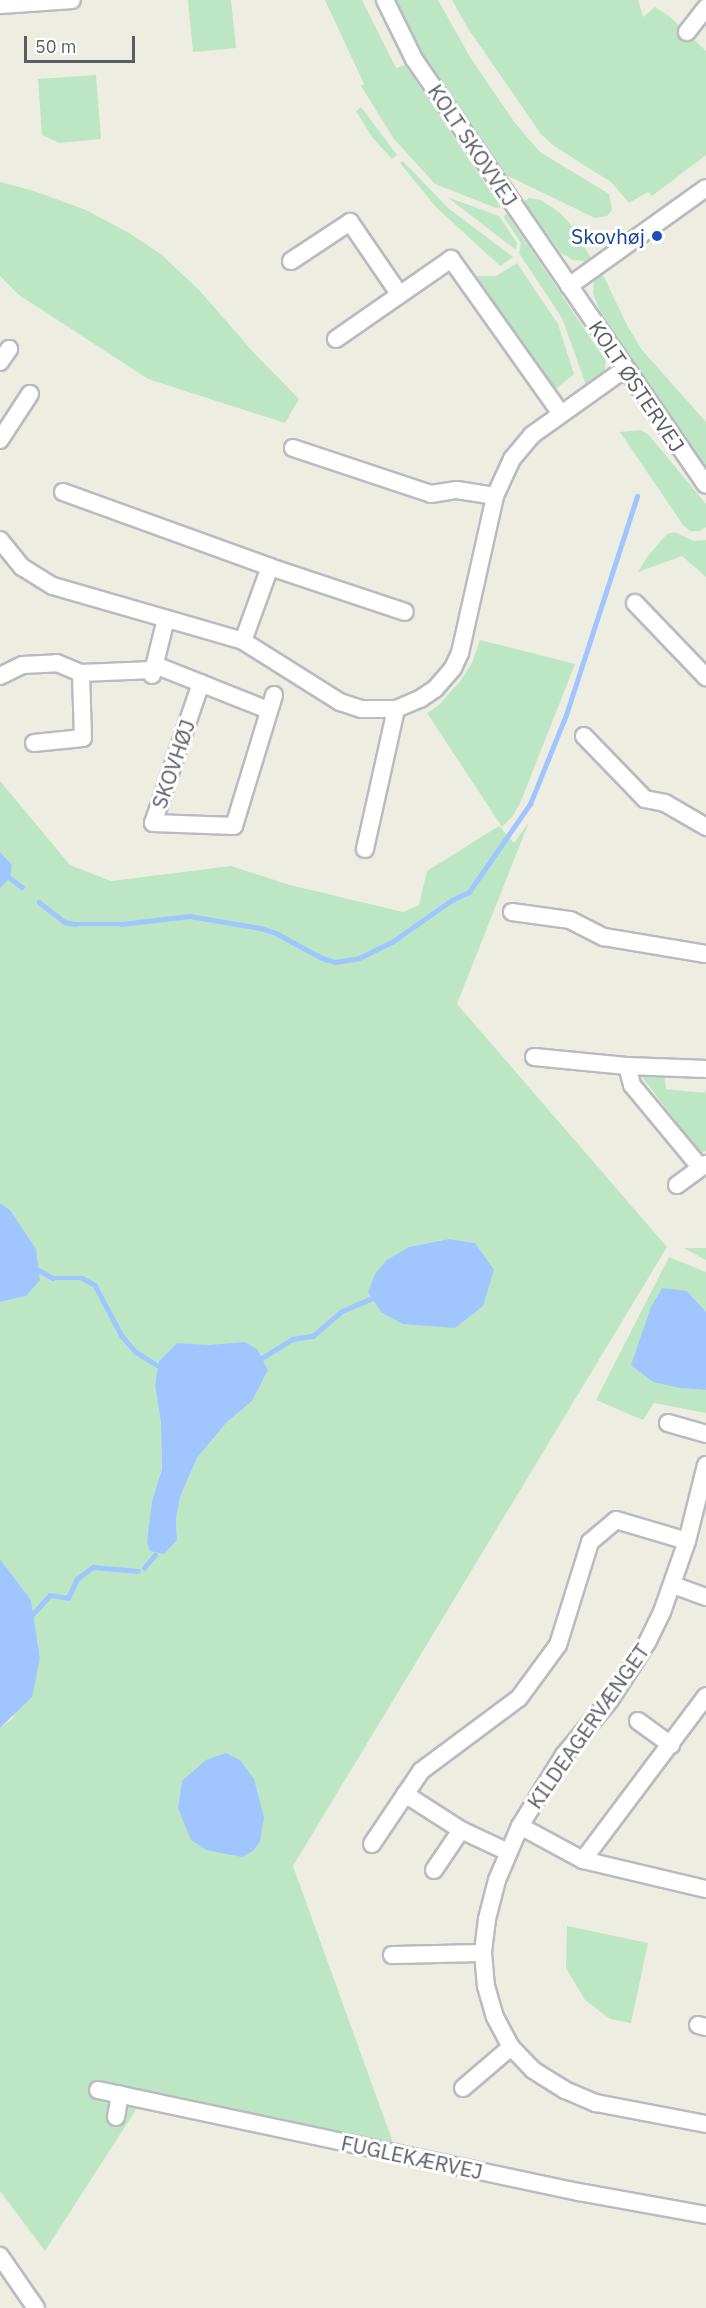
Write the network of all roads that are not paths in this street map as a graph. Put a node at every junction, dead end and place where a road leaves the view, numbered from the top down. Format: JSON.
{"nodes":[{"id":1,"x":72,"y":0,"type":"edge"},
{"id":2,"x":385,"y":0,"type":"edge"},
{"id":3,"x":0,"y":5,"type":"edge"},
{"id":4,"x":706,"y":8,"type":"edge"},
{"id":5,"x":687,"y":32,"type":"dead end"},
{"id":6,"x":706,"y":188,"type":"edge"},
{"id":7,"x":291,"y":261,"type":"dead end"},
{"id":8,"x":569,"y":286,"type":"junction"},
{"id":9,"x":400,"y":295,"type":"junction"},
{"id":10,"x":336,"y":339,"type":"dead end"},
{"id":11,"x":625,"y":369,"type":"junction"},
{"id":12,"x":30,"y":394,"type":"dead end"},
{"id":13,"x":561,"y":414,"type":"junction"},
{"id":14,"x":0,"y":440,"type":"edge"},
{"id":15,"x":293,"y":448,"type":"dead end"},
{"id":16,"x":706,"y":485,"type":"edge"},
{"id":17,"x":63,"y":492,"type":"dead end"},
{"id":18,"x":495,"y":496,"type":"junction"},
{"id":19,"x":0,"y":540,"type":"edge"},
{"id":20,"x":270,"y":567,"type":"junction"},
{"id":21,"x":635,"y":603,"type":"dead end"},
{"id":22,"x":405,"y":612,"type":"dead end"},
{"id":23,"x":166,"y":619,"type":"junction"},
{"id":24,"x":243,"y":641,"type":"junction"},
{"id":25,"x":153,"y":672,"type":"junction"},
{"id":26,"x":81,"y":673,"type":"junction"},
{"id":27,"x":0,"y":676,"type":"edge"},
{"id":28,"x":706,"y":676,"type":"edge"},
{"id":29,"x":201,"y":683,"type":"junction"},
{"id":30,"x":396,"y":709,"type":"junction"},
{"id":31,"x":584,"y":736,"type":"dead end"},
{"id":32,"x":34,"y":743,"type":"dead end"},
{"id":33,"x":706,"y":827,"type":"edge"},
{"id":34,"x":364,"y":849,"type":"dead end"},
{"id":35,"x":512,"y":912,"type":"dead end"},
{"id":36,"x":706,"y":954,"type":"edge"},
{"id":37,"x":534,"y":1057,"type":"dead end"},
{"id":38,"x":627,"y":1066,"type":"junction"},
{"id":39,"x":706,"y":1069,"type":"edge"},
{"id":40,"x":703,"y":1166,"type":"edge"},
{"id":41,"x":677,"y":1185,"type":"dead end"},
{"id":42,"x":668,"y":1423,"type":"dead end"},
{"id":43,"x":706,"y":1434,"type":"edge"},
{"id":44,"x":706,"y":1465,"type":"edge"},
{"id":45,"x":687,"y":1541,"type":"junction"},
{"id":46,"x":673,"y":1585,"type":"junction"},
{"id":47,"x":706,"y":1596,"type":"edge"},
{"id":48,"x":706,"y":1696,"type":"edge"},
{"id":49,"x":638,"y":1721,"type":"dead end"},
{"id":50,"x":671,"y":1744,"type":"junction"},
{"id":51,"x":405,"y":1794,"type":"junction"},
{"id":52,"x":520,"y":1826,"type":"junction"},
{"id":53,"x":461,"y":1830,"type":"junction"},
{"id":54,"x":372,"y":1844,"type":"dead end"},
{"id":55,"x":508,"y":1852,"type":"junction"},
{"id":56,"x":584,"y":1860,"type":"junction"},
{"id":57,"x":434,"y":1870,"type":"dead end"},
{"id":58,"x":706,"y":1889,"type":"edge"},
{"id":59,"x":483,"y":1953,"type":"junction"},
{"id":60,"x":392,"y":1955,"type":"dead end"},
{"id":61,"x":511,"y":2047,"type":"junction"},
{"id":62,"x":463,"y":2088,"type":"dead end"},
{"id":63,"x":98,"y":2090,"type":"dead end"},
{"id":64,"x":120,"y":2094,"type":"junction"},
{"id":65,"x":116,"y":2117,"type":"dead end"},
{"id":66,"x":706,"y":2124,"type":"edge"},
{"id":67,"x":706,"y":2216,"type":"edge"},
{"id":68,"x":0,"y":2256,"type":"edge"},
{"id":69,"x":36,"y":2308,"type":"edge"}],
"edges":[{"from":1,"to":3,"type":"street"},
{"from":2,"to":8,"type":"street","name":"KOLT SKOVVEJ"},
{"from":4,"to":5,"type":"street"},
{"from":6,"to":8,"type":"street"},
{"from":7,"to":9,"type":"street"},
{"from":8,"to":11,"type":"street","name":"KOLT ØSTERVEJ"},
{"from":9,"to":10,"type":"street"},
{"from":9,"to":13,"type":"street"},
{"from":11,"to":13,"type":"street"},
{"from":11,"to":16,"type":"street","name":"KOLT ØSTERVEJ"},
{"from":12,"to":14,"type":"street"},
{"from":13,"to":18,"type":"street"},
{"from":15,"to":18,"type":"street"},
{"from":17,"to":20,"type":"street"},
{"from":18,"to":30,"type":"street"},
{"from":19,"to":23,"type":"street"},
{"from":20,"to":22,"type":"street"},
{"from":20,"to":24,"type":"street"},
{"from":21,"to":28,"type":"street"},
{"from":23,"to":24,"type":"street"},
{"from":23,"to":25,"type":"street"},
{"from":24,"to":30,"type":"street"},
{"from":25,"to":26,"type":"street","name":"SKOVHØJ"},
{"from":25,"to":29,"type":"street","name":"SKOVHØJ"},
{"from":26,"to":27,"type":"street","name":"SKOVHØJ"},
{"from":26,"to":32,"type":"street"},
{"from":29,"to":29,"type":"street","name":"SKOVHØJ"},
{"from":30,"to":34,"type":"street"},
{"from":31,"to":33,"type":"street"},
{"from":35,"to":36,"type":"street"},
{"from":37,"to":38,"type":"street"},
{"from":38,"to":39,"type":"street"},
{"from":38,"to":40,"type":"street"},
{"from":40,"to":41,"type":"street"},
{"from":42,"to":43,"type":"street"},
{"from":44,"to":45,"type":"street","name":"KILDEAGERVÆNGET"},
{"from":45,"to":46,"type":"street","name":"KILDEAGERVÆNGET"},
{"from":45,"to":51,"type":"street"},
{"from":46,"to":47,"type":"street"},
{"from":46,"to":52,"type":"street","name":"KILDEAGERVÆNGET"},
{"from":48,"to":50,"type":"street"},
{"from":49,"to":50,"type":"street"},
{"from":50,"to":56,"type":"street"},
{"from":51,"to":53,"type":"street"},
{"from":51,"to":54,"type":"street"},
{"from":52,"to":55,"type":"street","name":"KILDEAGERVÆNGET"},
{"from":52,"to":56,"type":"street"},
{"from":53,"to":55,"type":"street"},
{"from":53,"to":57,"type":"street"},
{"from":55,"to":59,"type":"street","name":"KILDEAGERVÆNGET"},
{"from":56,"to":58,"type":"street"},
{"from":59,"to":60,"type":"street"},
{"from":59,"to":61,"type":"street","name":"KILDEAGERVÆNGET"},
{"from":61,"to":62,"type":"street"},
{"from":61,"to":66,"type":"street","name":"KILDEAGERVÆNGET"},
{"from":63,"to":64,"type":"street","name":"FUGLEKÆRVEJ"},
{"from":64,"to":65,"type":"street"},
{"from":64,"to":67,"type":"street","name":"FUGLEKÆRVEJ"},
{"from":68,"to":69,"type":"street"}]}
